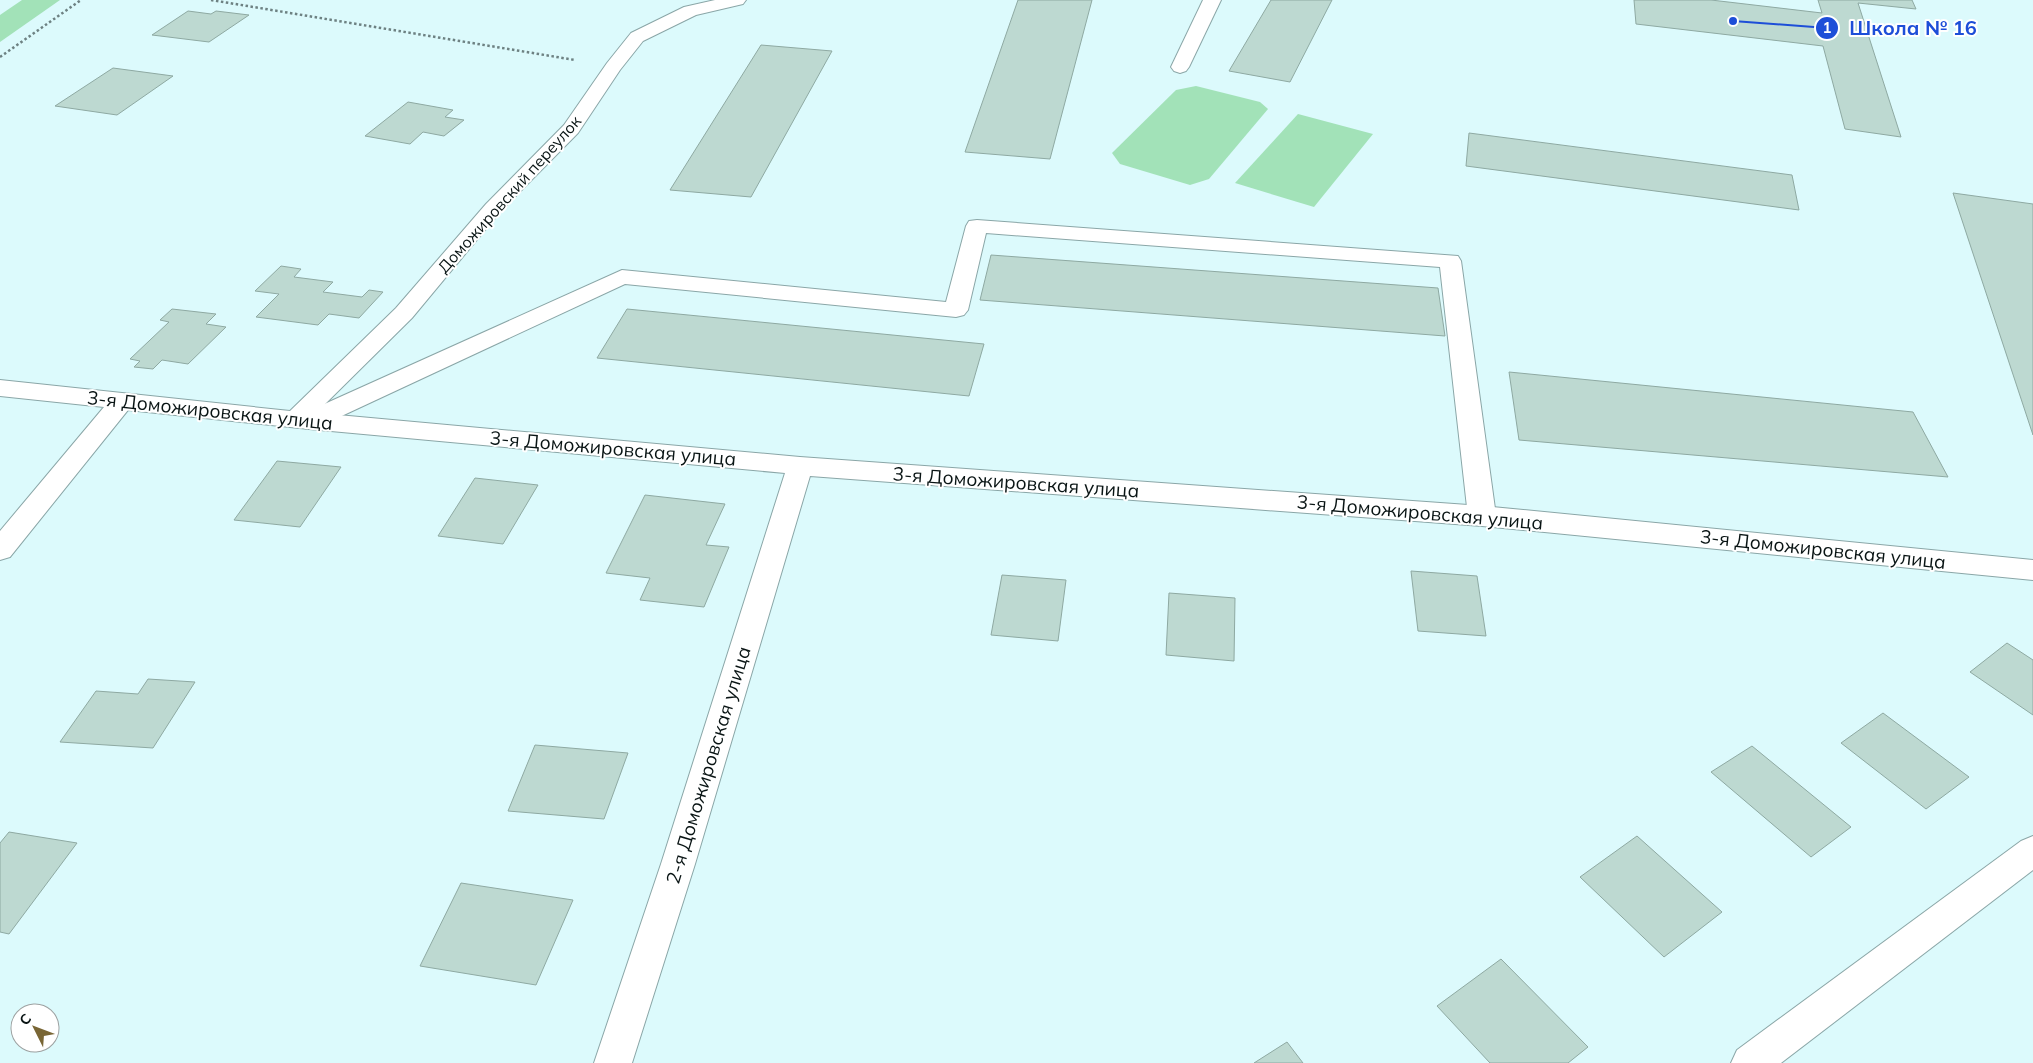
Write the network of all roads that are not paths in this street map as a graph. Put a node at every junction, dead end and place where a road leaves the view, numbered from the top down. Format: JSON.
{"nodes":[{"id":1,"x":737,"y":0,"type":"edge"},
{"id":2,"x":1212,"y":0,"type":"edge"},
{"id":3,"x":1180,"y":67,"type":"dead end"},
{"id":4,"x":0,"y":388,"type":"edge"},
{"id":5,"x":121,"y":400,"type":"junction"},
{"id":6,"x":303,"y":420,"type":"junction"},
{"id":7,"x":800,"y":466,"type":"junction"},
{"id":8,"x":1482,"y":516,"type":"junction"},
{"id":9,"x":0,"y":550,"type":"edge"},
{"id":10,"x":2033,"y":570,"type":"edge"},
{"id":11,"x":2033,"y":851,"type":"edge"},
{"id":12,"x":613,"y":1063,"type":"edge"},
{"id":13,"x":1750,"y":1063,"type":"edge"}],
"edges":[{"from":1,"to":6,"type":"street","name":"Доможировский переулок"},
{"from":2,"to":3,"type":"street"},
{"from":4,"to":5,"type":"street","name":"3-я Доможировская улица"},
{"from":5,"to":6,"type":"street","name":"3-я Доможировская улица"},
{"from":5,"to":9,"type":"street"},
{"from":6,"to":7,"type":"street","name":"3-я Доможировская улица"},
{"from":6,"to":8,"type":"street"},
{"from":7,"to":8,"type":"street","name":"3-я Доможировская улица"},
{"from":7,"to":12,"type":"street","name":"2-я Доможировская улица"},
{"from":8,"to":10,"type":"street","name":"3-я Доможировская улица"},
{"from":11,"to":13,"type":"street"}]}
